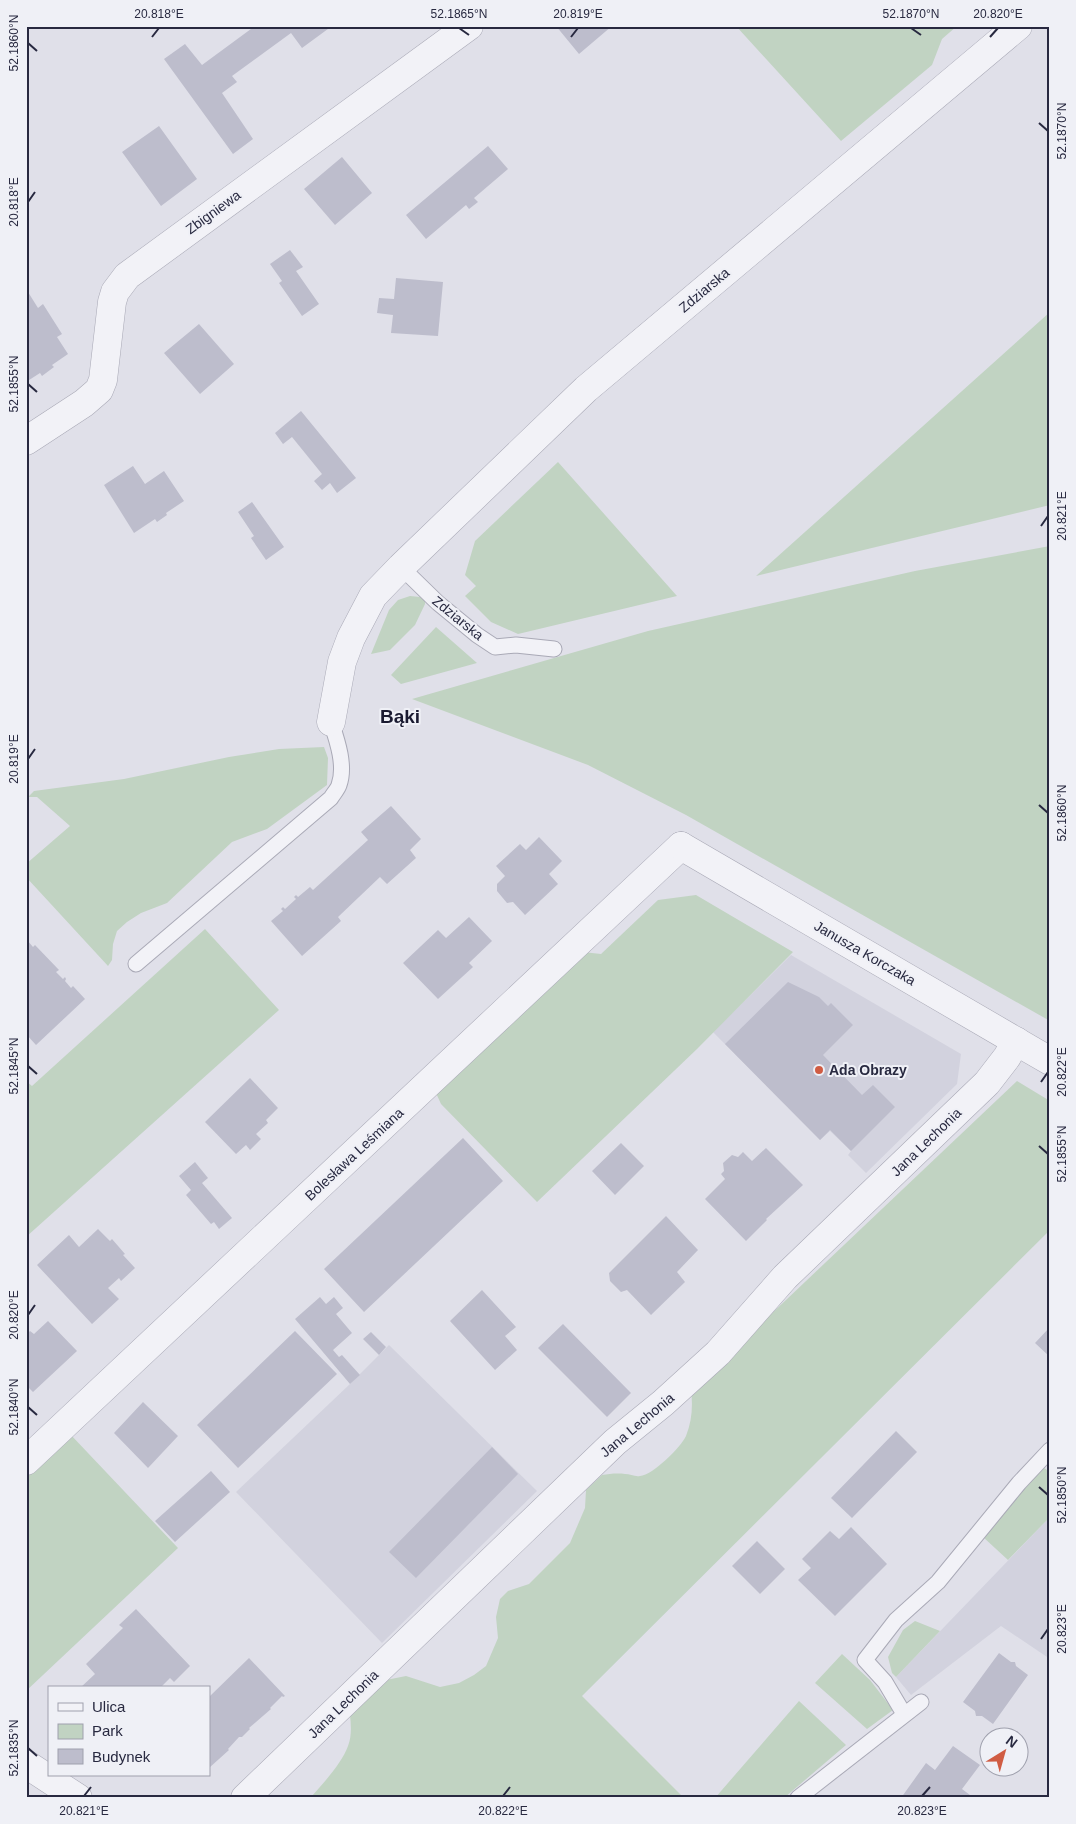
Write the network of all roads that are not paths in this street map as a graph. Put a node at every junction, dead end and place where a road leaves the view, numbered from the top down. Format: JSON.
{"nodes":[{"id":1,"x":469,"y":26,"type":"edge"},
{"id":2,"x":1018,"y":26,"type":"edge"},
{"id":3,"x":26,"y":442,"type":"edge"},
{"id":4,"x":401,"y":567,"type":"junction"},
{"id":5,"x":554,"y":649,"type":"dead end"},
{"id":6,"x":331,"y":722,"type":"joint"},
{"id":7,"x":681,"y":846,"type":"joint"},
{"id":8,"x":136,"y":964,"type":"dead end"},
{"id":9,"x":1016,"y":1041,"type":"junction"},
{"id":10,"x":1050,"y":1061,"type":"edge"},
{"id":11,"x":1050,"y":1450,"type":"edge"},
{"id":12,"x":26,"y":1461,"type":"edge"},
{"id":13,"x":920,"y":1702,"type":"dead end"},
{"id":14,"x":904,"y":1714,"type":"junction"},
{"id":15,"x":26,"y":1764,"type":"edge"},
{"id":16,"x":78,"y":1798,"type":"edge"},
{"id":17,"x":245,"y":1798,"type":"edge"},
{"id":18,"x":798,"y":1798,"type":"edge"}],
"edges":[{"from":1,"to":3,"type":"street","name":"Zbigniewa"},
{"from":2,"to":4,"type":"street","name":"Zdziarska"},
{"from":4,"to":5,"type":"lane","name":"Zdziarska"},
{"from":4,"to":6,"type":"street","name":"Zdziarska"},
{"from":6,"to":8,"type":"lane"},
{"from":7,"to":9,"type":"street","name":"Janusza Korczaka"},
{"from":7,"to":12,"type":"street","name":"Bolesława Leśmiana"},
{"from":9,"to":10,"type":"street","name":"Janusza Korczaka"},
{"from":9,"to":17,"type":"street","name":"Jana Lechonia"},
{"from":11,"to":14,"type":"lane"},
{"from":13,"to":14,"type":"lane"},
{"from":14,"to":18,"type":"lane"},
{"from":15,"to":16,"type":"street"}]}
